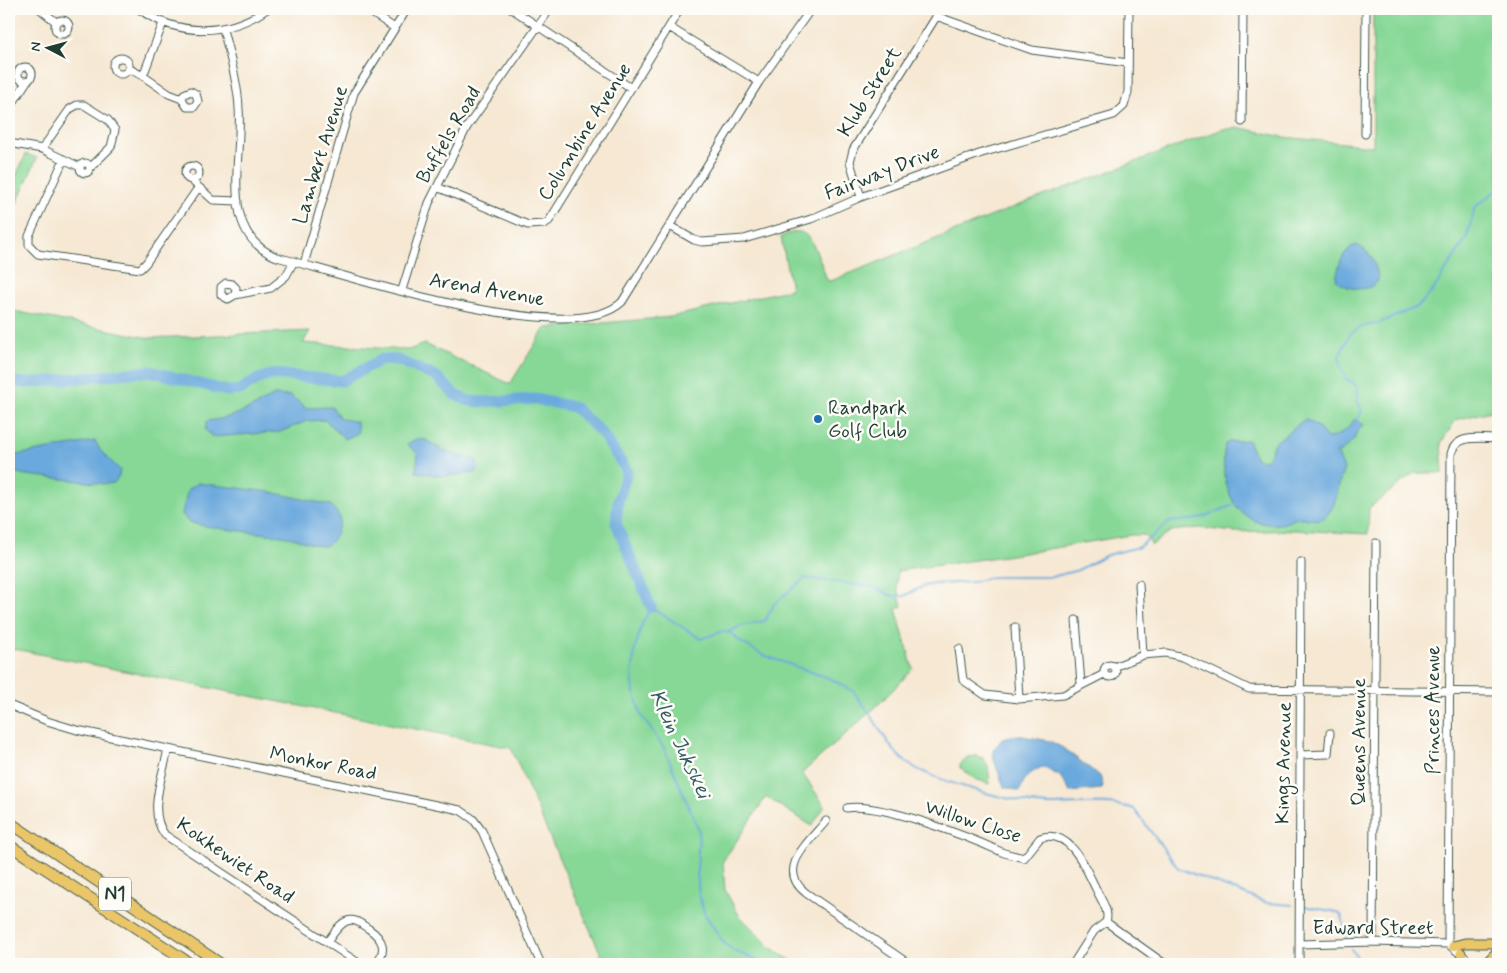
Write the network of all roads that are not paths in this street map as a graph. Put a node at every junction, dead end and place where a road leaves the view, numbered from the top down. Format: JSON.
{"nodes":[{"id":1,"x":40,"y":9,"type":"edge"},
{"id":2,"x":139,"y":9,"type":"edge"},
{"id":3,"x":267,"y":9,"type":"edge"},
{"id":4,"x":366,"y":9,"type":"edge"},
{"id":5,"x":407,"y":9,"type":"edge"},
{"id":6,"x":512,"y":9,"type":"edge"},
{"id":7,"x":550,"y":9,"type":"edge"},
{"id":8,"x":680,"y":9,"type":"edge"},
{"id":9,"x":810,"y":9,"type":"edge"},
{"id":10,"x":941,"y":9,"type":"edge"},
{"id":11,"x":1130,"y":9,"type":"edge"},
{"id":12,"x":1243,"y":9,"type":"edge"},
{"id":13,"x":1366,"y":9,"type":"edge"},
{"id":14,"x":936,"y":16,"type":"junction"},
{"id":15,"x":56,"y":22,"type":"dead end"},
{"id":16,"x":163,"y":23,"type":"junction"},
{"id":17,"x":538,"y":26,"type":"junction"},
{"id":18,"x":669,"y":27,"type":"junction"},
{"id":19,"x":223,"y":28,"type":"junction"},
{"id":20,"x":393,"y":28,"type":"junction"},
{"id":21,"x":1128,"y":63,"type":"junction"},
{"id":22,"x":128,"y":68,"type":"dead end"},
{"id":23,"x":143,"y":76,"type":"junction"},
{"id":24,"x":27,"y":81,"type":"dead end"},
{"id":25,"x":759,"y":82,"type":"junction"},
{"id":26,"x":631,"y":88,"type":"junction"},
{"id":27,"x":182,"y":99,"type":"dead end"},
{"id":28,"x":9,"y":109,"type":"edge"},
{"id":29,"x":1242,"y":122,"type":"dead end"},
{"id":30,"x":1365,"y":134,"type":"dead end"},
{"id":31,"x":9,"y":142,"type":"edge"},
{"id":32,"x":42,"y":149,"type":"junction"},
{"id":33,"x":64,"y":160,"type":"junction"},
{"id":34,"x":191,"y":180,"type":"dead end"},
{"id":35,"x":437,"y":187,"type":"junction"},
{"id":36,"x":198,"y":188,"type":"junction"},
{"id":37,"x":861,"y":197,"type":"junction"},
{"id":38,"x":238,"y":202,"type":"junction"},
{"id":39,"x":670,"y":226,"type":"junction"},
{"id":40,"x":294,"y":261,"type":"junction"},
{"id":41,"x":304,"y":264,"type":"junction"},
{"id":42,"x":402,"y":290,"type":"junction"},
{"id":43,"x":235,"y":295,"type":"dead end"},
{"id":44,"x":1498,"y":439,"type":"edge"},
{"id":45,"x":1376,"y":542,"type":"dead end"},
{"id":46,"x":1301,"y":562,"type":"dead end"},
{"id":47,"x":1139,"y":584,"type":"dead end"},
{"id":48,"x":1076,"y":620,"type":"dead end"},
{"id":49,"x":1015,"y":626,"type":"dead end"},
{"id":50,"x":959,"y":649,"type":"dead end"},
{"id":51,"x":1142,"y":655,"type":"junction"},
{"id":52,"x":1081,"y":684,"type":"junction"},
{"id":53,"x":1301,"y":689,"type":"junction"},
{"id":54,"x":1375,"y":691,"type":"junction"},
{"id":55,"x":1449,"y":691,"type":"junction"},
{"id":56,"x":1498,"y":692,"type":"edge"},
{"id":57,"x":1020,"y":699,"type":"junction"},
{"id":58,"x":9,"y":705,"type":"edge"},
{"id":59,"x":1330,"y":733,"type":"dead end"},
{"id":60,"x":168,"y":750,"type":"junction"},
{"id":61,"x":1300,"y":755,"type":"junction"},
{"id":62,"x":848,"y":808,"type":"dead end"},
{"id":63,"x":826,"y":821,"type":"dead end"},
{"id":64,"x":9,"y":822,"type":"edge"},
{"id":65,"x":9,"y":845,"type":"edge"},
{"id":66,"x":1106,"y":922,"type":"junction"},
{"id":67,"x":328,"y":941,"type":"junction"},
{"id":68,"x":1373,"y":942,"type":"junction"},
{"id":69,"x":1498,"y":943,"type":"edge"},
{"id":70,"x":1299,"y":944,"type":"junction"},
{"id":71,"x":1450,"y":945,"type":"junction"},
{"id":72,"x":1498,"y":951,"type":"edge"},
{"id":73,"x":1461,"y":953,"type":"junction"},
{"id":74,"x":905,"y":963,"type":"edge"},
{"id":75,"x":191,"y":964,"type":"edge"},
{"id":76,"x":221,"y":964,"type":"edge"},
{"id":77,"x":360,"y":964,"type":"edge"},
{"id":78,"x":375,"y":964,"type":"edge"},
{"id":79,"x":541,"y":964,"type":"edge"},
{"id":80,"x":1073,"y":964,"type":"edge"},
{"id":81,"x":1165,"y":964,"type":"edge"},
{"id":82,"x":1299,"y":964,"type":"edge"},
{"id":83,"x":1463,"y":964,"type":"edge"},
{"id":84,"x":1473,"y":964,"type":"edge"},
{"id":85,"x":1485,"y":964,"type":"edge"}],
"edges":[{"from":1,"to":15,"type":"street"},
{"from":2,"to":16,"type":"street"},
{"from":3,"to":19,"type":"street"},
{"from":4,"to":20,"type":"street"},
{"from":5,"to":20,"type":"street","name":"Lambert Avenue"},
{"from":6,"to":17,"type":"street"},
{"from":7,"to":17,"type":"street","name":"Buffels Road"},
{"from":8,"to":18,"type":"street","name":"Columbine Avenue"},
{"from":9,"to":25,"type":"street","name":"Arend Avenue"},
{"from":10,"to":14,"type":"street","name":"Klub Street"},
{"from":11,"to":21,"type":"street"},
{"from":12,"to":29,"type":"street"},
{"from":13,"to":30,"type":"street"},
{"from":14,"to":21,"type":"street"},
{"from":14,"to":37,"type":"street","name":"Klub Street"},
{"from":16,"to":19,"type":"street"},
{"from":16,"to":23,"type":"street"},
{"from":17,"to":26,"type":"street"},
{"from":17,"to":35,"type":"street","name":"Buffels Road"},
{"from":18,"to":25,"type":"street"},
{"from":18,"to":26,"type":"street","name":"Columbine Avenue"},
{"from":19,"to":38,"type":"street","name":"Arend Avenue"},
{"from":20,"to":41,"type":"street","name":"Lambert Avenue"},
{"from":21,"to":37,"type":"street","name":"Fairway Drive"},
{"from":22,"to":23,"type":"street"},
{"from":23,"to":27,"type":"street"},
{"from":24,"to":28,"type":"street"},
{"from":25,"to":39,"type":"street","name":"Arend Avenue"},
{"from":26,"to":35,"type":"street","name":"Columbine Avenue"},
{"from":31,"to":32,"type":"street"},
{"from":32,"to":33,"type":"street"},
{"from":32,"to":33,"type":"street"},
{"from":33,"to":36,"type":"street"},
{"from":34,"to":36,"type":"street"},
{"from":35,"to":42,"type":"street","name":"Buffels Road"},
{"from":36,"to":38,"type":"street"},
{"from":37,"to":39,"type":"street","name":"Fairway Drive"},
{"from":38,"to":40,"type":"street","name":"Arend Avenue"},
{"from":39,"to":42,"type":"street","name":"Arend Avenue"},
{"from":40,"to":41,"type":"street","name":"Arend Avenue"},
{"from":40,"to":43,"type":"street"},
{"from":41,"to":42,"type":"street","name":"Arend Avenue"},
{"from":44,"to":55,"type":"street","name":"Princes Avenue"},
{"from":45,"to":54,"type":"street","name":"Queens Avenue"},
{"from":46,"to":53,"type":"street","name":"Kings Avenue"},
{"from":47,"to":51,"type":"street"},
{"from":48,"to":52,"type":"street"},
{"from":49,"to":57,"type":"street"},
{"from":50,"to":57,"type":"street"},
{"from":51,"to":52,"type":"street"},
{"from":51,"to":53,"type":"street"},
{"from":52,"to":57,"type":"street"},
{"from":53,"to":54,"type":"street"},
{"from":53,"to":61,"type":"street","name":"Kings Avenue"},
{"from":54,"to":55,"type":"street"},
{"from":54,"to":68,"type":"street","name":"Queens Avenue"},
{"from":55,"to":56,"type":"street"},
{"from":55,"to":71,"type":"street","name":"Princes Avenue"},
{"from":58,"to":60,"type":"street","name":"Monkor Road"},
{"from":59,"to":61,"type":"street"},
{"from":60,"to":67,"type":"street","name":"Kokkewiet Road"},
{"from":60,"to":79,"type":"street","name":"Monkor Road"},
{"from":61,"to":70,"type":"street","name":"Kings Avenue"},
{"from":62,"to":66,"type":"street","name":"Willow Close"},
{"from":63,"to":74,"type":"street"},
{"from":64,"to":76,"type":"highway","number":"N1"},
{"from":65,"to":75,"type":"highway","number":"N1"},
{"from":66,"to":80,"type":"street"},
{"from":66,"to":81,"type":"street"},
{"from":67,"to":77,"type":"street","name":"Kokkewiet Road"},
{"from":67,"to":78,"type":"street"},
{"from":68,"to":70,"type":"street","name":"Edward Street"},
{"from":68,"to":71,"type":"street","name":"Edward Street"},
{"from":69,"to":71,"type":"main road"},
{"from":70,"to":82,"type":"street","name":"Kings Avenue"},
{"from":71,"to":73,"type":"street"},
{"from":72,"to":85,"type":"main road"},
{"from":73,"to":83,"type":"main road"},
{"from":73,"to":84,"type":"street"}]}
